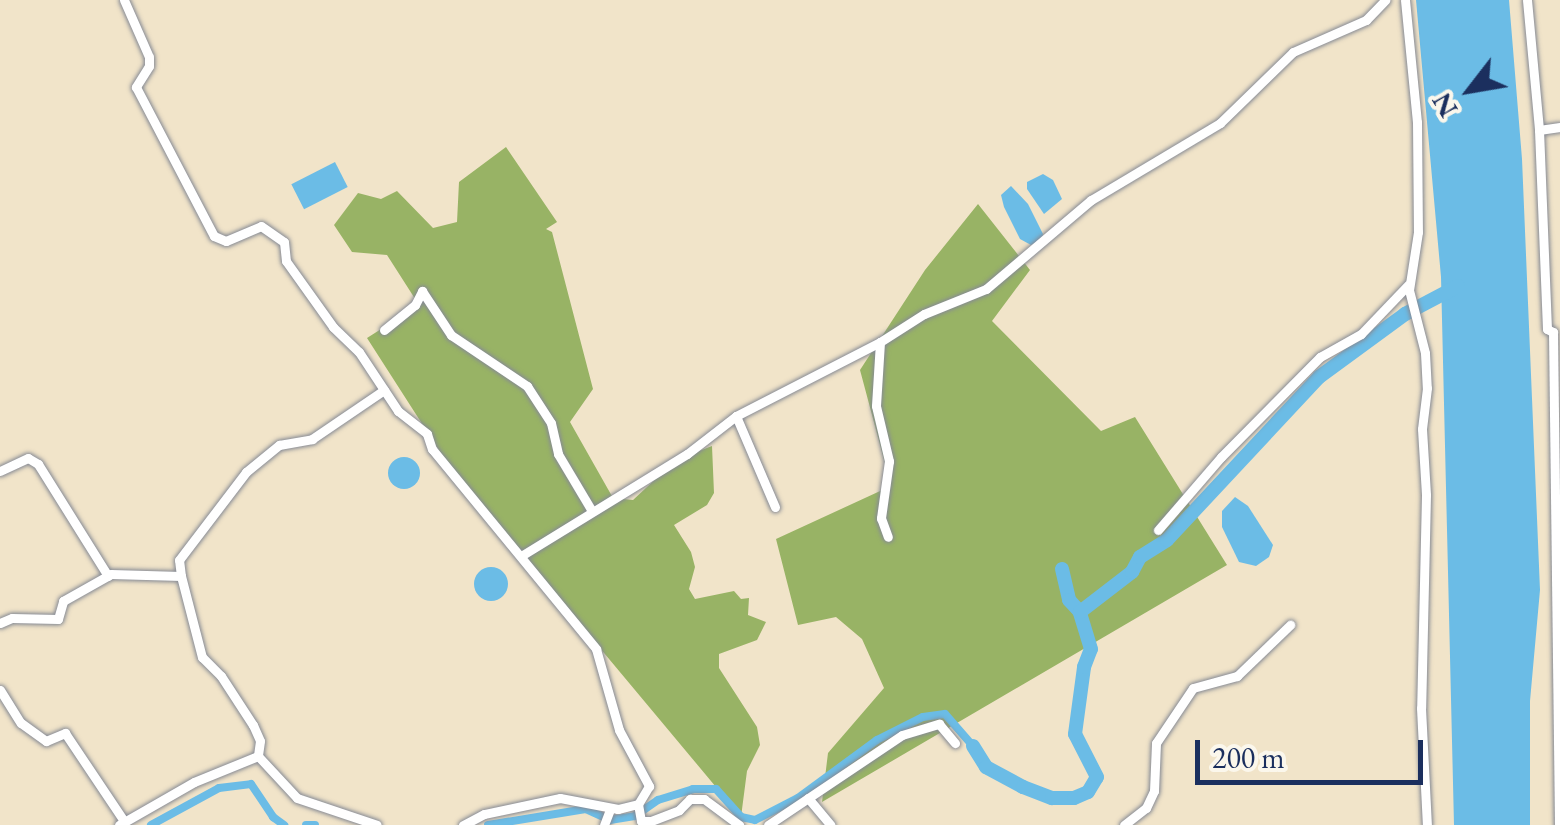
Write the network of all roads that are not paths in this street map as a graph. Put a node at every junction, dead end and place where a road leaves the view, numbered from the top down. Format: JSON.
{"nodes":[{"id":1,"x":124,"y":0,"type":"edge"},
{"id":2,"x":1384,"y":0,"type":"edge"},
{"id":3,"x":1405,"y":0,"type":"edge"},
{"id":4,"x":1527,"y":0,"type":"edge"},
{"id":5,"x":1560,"y":127,"type":"edge"},
{"id":6,"x":1539,"y":130,"type":"junction"},
{"id":7,"x":1409,"y":286,"type":"junction"},
{"id":8,"x":384,"y":330,"type":"dead end"},
{"id":9,"x":880,"y":342,"type":"junction"},
{"id":10,"x":384,"y":390,"type":"junction"},
{"id":11,"x":736,"y":416,"type":"junction"},
{"id":12,"x":0,"y":471,"type":"edge"},
{"id":13,"x":775,"y":507,"type":"dead end"},
{"id":14,"x":592,"y":511,"type":"junction"},
{"id":15,"x":1158,"y":530,"type":"dead end"},
{"id":16,"x":888,"y":538,"type":"dead end"},
{"id":17,"x":521,"y":556,"type":"junction"},
{"id":18,"x":108,"y":576,"type":"junction"},
{"id":19,"x":181,"y":576,"type":"junction"},
{"id":20,"x":0,"y":624,"type":"edge"},
{"id":21,"x":1290,"y":625,"type":"dead end"},
{"id":22,"x":0,"y":690,"type":"edge"},
{"id":23,"x":955,"y":743,"type":"dead end"},
{"id":24,"x":258,"y":756,"type":"junction"},
{"id":25,"x":808,"y":798,"type":"junction"},
{"id":26,"x":638,"y":804,"type":"junction"},
{"id":27,"x":610,"y":809,"type":"junction"},
{"id":28,"x":121,"y":823,"type":"edge"},
{"id":29,"x":378,"y":825,"type":"edge"},
{"id":30,"x":462,"y":825,"type":"edge"},
{"id":31,"x":604,"y":825,"type":"edge"},
{"id":32,"x":740,"y":825,"type":"edge"},
{"id":33,"x":768,"y":825,"type":"edge"},
{"id":34,"x":831,"y":825,"type":"edge"},
{"id":35,"x":1124,"y":825,"type":"edge"},
{"id":36,"x":1427,"y":825,"type":"edge"},
{"id":37,"x":1559,"y":825,"type":"edge"}],
"edges":[{"from":1,"to":10,"type":"street"},
{"from":2,"to":9,"type":"street"},
{"from":3,"to":7,"type":"street"},
{"from":4,"to":6,"type":"street"},
{"from":5,"to":6,"type":"street"},
{"from":6,"to":37,"type":"street"},
{"from":7,"to":15,"type":"street"},
{"from":7,"to":36,"type":"street"},
{"from":8,"to":14,"type":"street"},
{"from":9,"to":11,"type":"street"},
{"from":9,"to":16,"type":"street"},
{"from":10,"to":17,"type":"street"},
{"from":10,"to":19,"type":"street"},
{"from":11,"to":13,"type":"street"},
{"from":11,"to":14,"type":"street"},
{"from":12,"to":18,"type":"street"},
{"from":14,"to":17,"type":"street"},
{"from":17,"to":26,"type":"street"},
{"from":18,"to":19,"type":"street"},
{"from":18,"to":20,"type":"street"},
{"from":19,"to":24,"type":"street"},
{"from":21,"to":35,"type":"street"},
{"from":22,"to":28,"type":"street"},
{"from":23,"to":25,"type":"street"},
{"from":24,"to":28,"type":"street"},
{"from":24,"to":29,"type":"street"},
{"from":25,"to":33,"type":"street"},
{"from":25,"to":34,"type":"street"},
{"from":26,"to":27,"type":"street"},
{"from":26,"to":32,"type":"street"},
{"from":27,"to":30,"type":"street"},
{"from":27,"to":31,"type":"street"}]}
